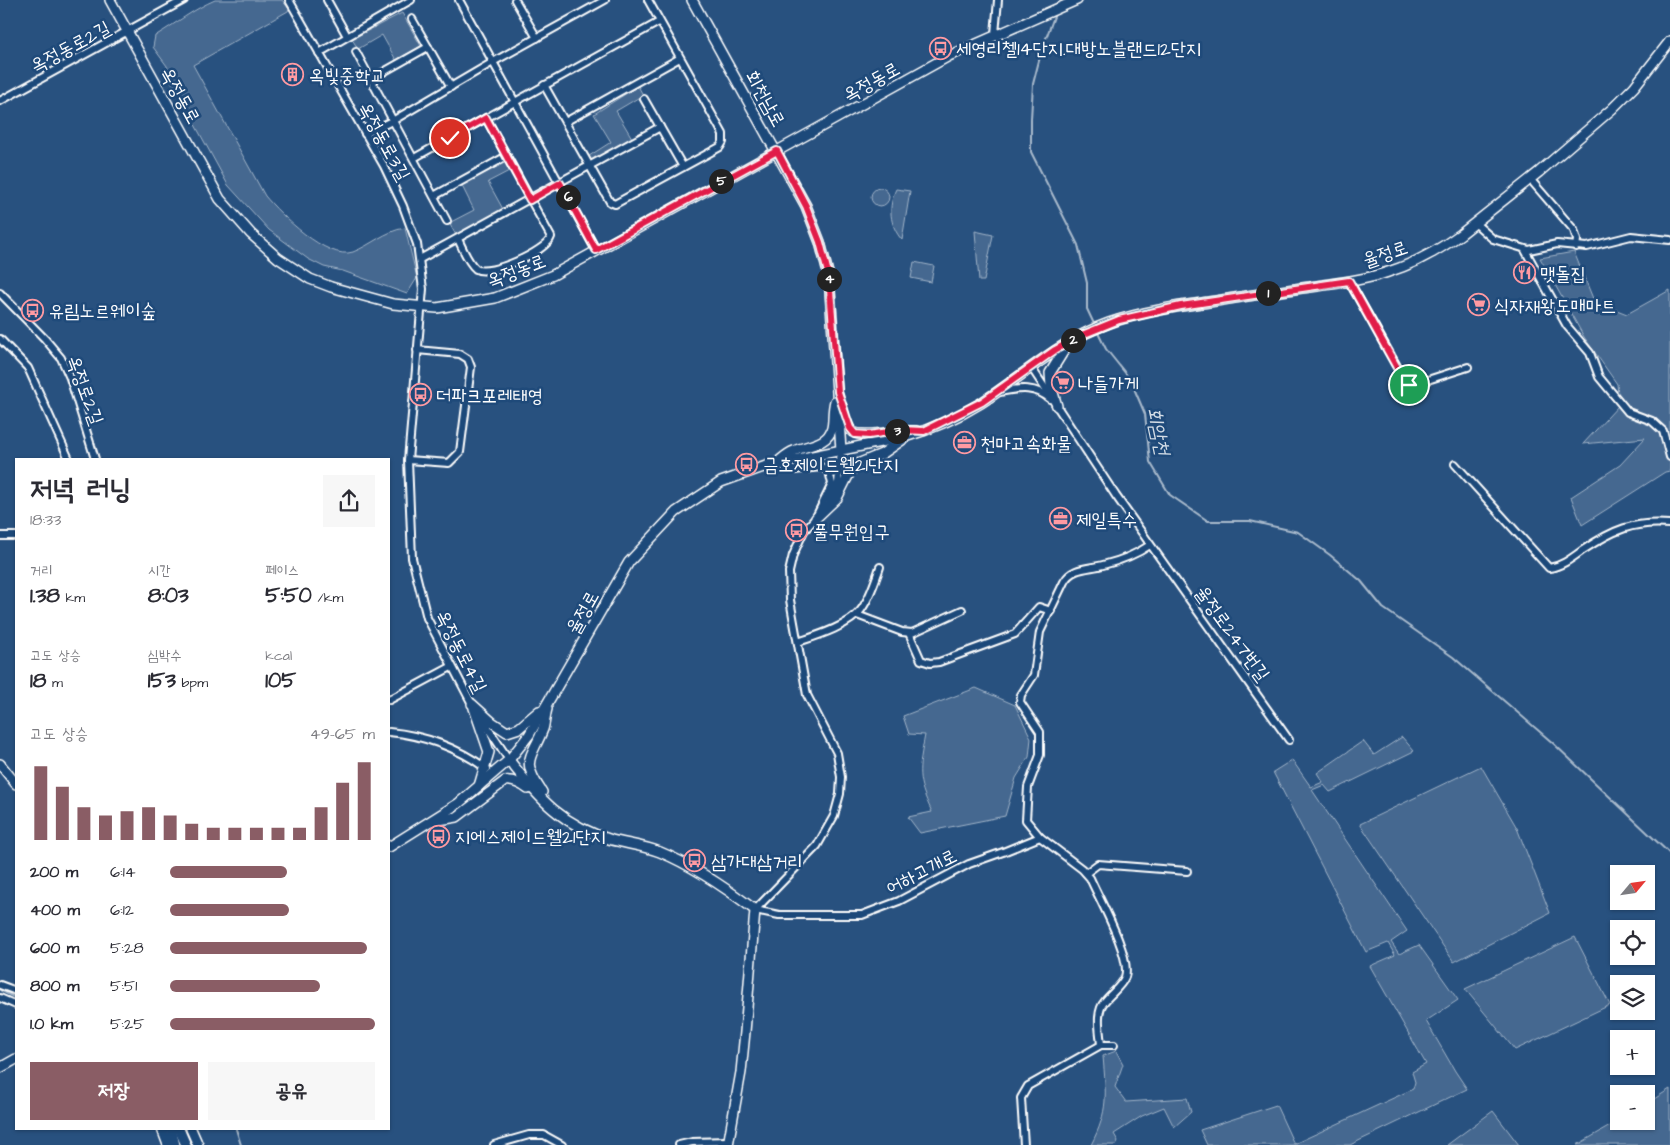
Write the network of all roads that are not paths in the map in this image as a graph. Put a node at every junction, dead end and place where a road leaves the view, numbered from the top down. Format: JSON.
{"nodes":[{"id":1,"x":110,"y":0,"type":"edge"},
{"id":2,"x":184,"y":0,"type":"edge"},
{"id":3,"x":289,"y":0,"type":"edge"},
{"id":4,"x":327,"y":0,"type":"edge"},
{"id":5,"x":411,"y":0,"type":"edge"},
{"id":6,"x":459,"y":0,"type":"edge"},
{"id":7,"x":516,"y":0,"type":"edge"},
{"id":8,"x":605,"y":0,"type":"edge"},
{"id":9,"x":648,"y":0,"type":"edge"},
{"id":10,"x":692,"y":0,"type":"edge"},
{"id":11,"x":998,"y":0,"type":"edge"},
{"id":12,"x":1077,"y":0,"type":"edge"},
{"id":13,"x":412,"y":19,"type":"dead end"},
{"id":14,"x":660,"y":22,"type":"junction"},
{"id":15,"x":128,"y":32,"type":"junction"},
{"id":16,"x":996,"y":34,"type":"junction"},
{"id":17,"x":347,"y":36,"type":"junction"},
{"id":18,"x":536,"y":38,"type":"junction"},
{"id":19,"x":1670,"y":41,"type":"edge"},
{"id":20,"x":428,"y":47,"type":"junction"},
{"id":21,"x":356,"y":52,"type":"dead end"},
{"id":22,"x":319,"y":53,"type":"junction"},
{"id":23,"x":680,"y":58,"type":"junction"},
{"id":24,"x":494,"y":62,"type":"junction"},
{"id":25,"x":371,"y":79,"type":"junction"},
{"id":26,"x":544,"y":85,"type":"junction"},
{"id":27,"x":451,"y":87,"type":"junction"},
{"id":28,"x":644,"y":100,"type":"dead end"},
{"id":29,"x":0,"y":101,"type":"edge"},
{"id":30,"x":515,"y":101,"type":"junction"},
{"id":31,"x":486,"y":118,"type":"junction"},
{"id":32,"x":394,"y":120,"type":"junction"},
{"id":33,"x":565,"y":122,"type":"junction"},
{"id":34,"x":660,"y":127,"type":"junction"},
{"id":35,"x":365,"y":134,"type":"junction"},
{"id":36,"x":777,"y":151,"type":"junction"},
{"id":37,"x":507,"y":156,"type":"junction"},
{"id":38,"x":414,"y":158,"type":"junction"},
{"id":39,"x":590,"y":167,"type":"junction"},
{"id":40,"x":683,"y":167,"type":"junction"},
{"id":41,"x":1530,"y":179,"type":"junction"},
{"id":42,"x":560,"y":183,"type":"junction"},
{"id":43,"x":434,"y":196,"type":"junction"},
{"id":44,"x":530,"y":200,"type":"junction"},
{"id":45,"x":447,"y":221,"type":"dead end"},
{"id":46,"x":1476,"y":224,"type":"junction"},
{"id":47,"x":458,"y":239,"type":"junction"},
{"id":48,"x":1670,"y":240,"type":"edge"},
{"id":49,"x":1576,"y":247,"type":"junction"},
{"id":50,"x":596,"y":250,"type":"junction"},
{"id":51,"x":1525,"y":250,"type":"junction"},
{"id":52,"x":420,"y":259,"type":"junction"},
{"id":53,"x":1349,"y":281,"type":"junction"},
{"id":54,"x":0,"y":293,"type":"edge"},
{"id":55,"x":422,"y":307,"type":"junction"},
{"id":56,"x":0,"y":338,"type":"edge"},
{"id":57,"x":1069,"y":342,"type":"junction"},
{"id":58,"x":417,"y":350,"type":"junction"},
{"id":59,"x":1031,"y":367,"type":"junction"},
{"id":60,"x":1468,"y":367,"type":"dead end"},
{"id":61,"x":838,"y":392,"type":"junction"},
{"id":62,"x":995,"y":393,"type":"junction"},
{"id":63,"x":1057,"y":406,"type":"junction"},
{"id":64,"x":924,"y":431,"type":"junction"},
{"id":65,"x":905,"y":437,"type":"junction"},
{"id":66,"x":841,"y":450,"type":"junction"},
{"id":67,"x":1670,"y":457,"type":"edge"},
{"id":68,"x":69,"y":458,"type":"edge"},
{"id":69,"x":95,"y":458,"type":"edge"},
{"id":70,"x":408,"y":460,"type":"junction"},
{"id":71,"x":775,"y":464,"type":"junction"},
{"id":72,"x":1455,"y":464,"type":"dead end"},
{"id":73,"x":816,"y":518,"type":"junction"},
{"id":74,"x":1670,"y":524,"type":"edge"},
{"id":75,"x":0,"y":536,"type":"edge"},
{"id":76,"x":15,"y":536,"type":"edge"},
{"id":77,"x":1150,"y":544,"type":"junction"},
{"id":78,"x":880,"y":567,"type":"dead end"},
{"id":79,"x":962,"y":610,"type":"dead end"},
{"id":80,"x":1051,"y":612,"type":"junction"},
{"id":81,"x":857,"y":615,"type":"junction"},
{"id":82,"x":909,"y":633,"type":"junction"},
{"id":83,"x":798,"y":642,"type":"junction"},
{"id":84,"x":451,"y":667,"type":"junction"},
{"id":85,"x":390,"y":699,"type":"edge"},
{"id":86,"x":548,"y":702,"type":"junction"},
{"id":87,"x":472,"y":704,"type":"junction"},
{"id":88,"x":390,"y":732,"type":"edge"},
{"id":89,"x":1289,"y":740,"type":"dead end"},
{"id":90,"x":509,"y":760,"type":"junction"},
{"id":91,"x":0,"y":764,"type":"edge"},
{"id":92,"x":485,"y":767,"type":"junction"},
{"id":93,"x":494,"y":774,"type":"junction"},
{"id":94,"x":15,"y":783,"type":"edge"},
{"id":95,"x":478,"y":788,"type":"junction"},
{"id":96,"x":554,"y":811,"type":"junction"},
{"id":97,"x":428,"y":822,"type":"junction"},
{"id":98,"x":1040,"y":837,"type":"junction"},
{"id":99,"x":390,"y":846,"type":"edge"},
{"id":100,"x":1187,"y":871,"type":"dead end"},
{"id":101,"x":1086,"y":873,"type":"junction"},
{"id":102,"x":755,"y":910,"type":"junction"},
{"id":103,"x":0,"y":985,"type":"edge"},
{"id":104,"x":15,"y":991,"type":"edge"},
{"id":105,"x":0,"y":998,"type":"edge"},
{"id":106,"x":15,"y":1005,"type":"edge"},
{"id":107,"x":1101,"y":1045,"type":"junction"},
{"id":108,"x":1114,"y":1045,"type":"dead end"},
{"id":109,"x":15,"y":1060,"type":"edge"},
{"id":110,"x":0,"y":1068,"type":"edge"},
{"id":111,"x":162,"y":1130,"type":"edge"},
{"id":112,"x":171,"y":1130,"type":"edge"},
{"id":113,"x":178,"y":1130,"type":"edge"},
{"id":114,"x":192,"y":1130,"type":"edge"},
{"id":115,"x":728,"y":1143,"type":"edge"},
{"id":116,"x":168,"y":1145,"type":"edge"},
{"id":117,"x":175,"y":1145,"type":"edge"},
{"id":118,"x":186,"y":1145,"type":"edge"},
{"id":119,"x":198,"y":1145,"type":"edge"},
{"id":120,"x":494,"y":1145,"type":"edge"},
{"id":121,"x":562,"y":1145,"type":"edge"},
{"id":122,"x":679,"y":1145,"type":"edge"},
{"id":123,"x":1024,"y":1145,"type":"edge"}],
"edges":[{"from":1,"to":15,"type":"main road","name":"옥정동로"},
{"from":2,"to":15,"type":"street","name":"옥정동로2길"},
{"from":3,"to":22,"type":"street","name":"옥정동로3길"},
{"from":4,"to":17,"type":"street"},
{"from":5,"to":17,"type":"street"},
{"from":6,"to":24,"type":"street"},
{"from":7,"to":18,"type":"street"},
{"from":8,"to":18,"type":"street"},
{"from":9,"to":14,"type":"street"},
{"from":10,"to":36,"type":"main road","name":"회천남로"},
{"from":11,"to":16,"type":"street"},
{"from":12,"to":16,"type":"main road","name":"옥정동로"},
{"from":13,"to":20,"type":"street"},
{"from":14,"to":23,"type":"street"},
{"from":14,"to":26,"type":"street"},
{"from":15,"to":29,"type":"street","name":"옥정동로2길"},
{"from":15,"to":55,"type":"main road","name":"옥정동로"},
{"from":16,"to":36,"type":"main road","name":"옥정동로"},
{"from":17,"to":22,"type":"street"},
{"from":18,"to":24,"type":"street"},
{"from":19,"to":41,"type":"main road","name":"율정로"},
{"from":20,"to":25,"type":"street"},
{"from":20,"to":27,"type":"street"},
{"from":21,"to":25,"type":"street"},
{"from":22,"to":35,"type":"street","name":"옥정동로3길"},
{"from":23,"to":33,"type":"street"},
{"from":23,"to":40,"type":"street"},
{"from":24,"to":27,"type":"street"},
{"from":24,"to":30,"type":"street"},
{"from":25,"to":32,"type":"street"},
{"from":26,"to":30,"type":"street"},
{"from":26,"to":33,"type":"street"},
{"from":27,"to":32,"type":"street"},
{"from":28,"to":34,"type":"street"},
{"from":30,"to":31,"type":"street"},
{"from":30,"to":42,"type":"street"},
{"from":31,"to":37,"type":"street"},
{"from":31,"to":38,"type":"street"},
{"from":32,"to":35,"type":"street"},
{"from":32,"to":38,"type":"street"},
{"from":33,"to":39,"type":"street"},
{"from":34,"to":39,"type":"street"},
{"from":34,"to":40,"type":"street"},
{"from":35,"to":52,"type":"street","name":"옥정동로3길"},
{"from":36,"to":50,"type":"main road","name":"옥정동로"},
{"from":36,"to":61,"type":"main road","name":"회천남로"},
{"from":37,"to":43,"type":"street"},
{"from":37,"to":44,"type":"street"},
{"from":38,"to":43,"type":"street"},
{"from":39,"to":40,"type":"street"},
{"from":39,"to":42,"type":"street"},
{"from":41,"to":46,"type":"main road","name":"율정로"},
{"from":41,"to":49,"type":"street"},
{"from":42,"to":44,"type":"street"},
{"from":42,"to":50,"type":"street"},
{"from":43,"to":45,"type":"street"},
{"from":44,"to":47,"type":"street"},
{"from":44,"to":47,"type":"street"},
{"from":46,"to":51,"type":"street"},
{"from":46,"to":53,"type":"main road","name":"율정로"},
{"from":47,"to":52,"type":"street"},
{"from":48,"to":49,"type":"street"},
{"from":49,"to":51,"type":"street"},
{"from":50,"to":55,"type":"main road","name":"옥정동로"},
{"from":51,"to":67,"type":"street"},
{"from":52,"to":55,"type":"street","name":"옥정동로3길"},
{"from":53,"to":57,"type":"main road","name":"율정로"},
{"from":53,"to":60,"type":"street"},
{"from":54,"to":69,"type":"street","name":"옥정로2길"},
{"from":55,"to":58,"type":"street","name":"옥정동로4길"},
{"from":56,"to":68,"type":"street"},
{"from":57,"to":59,"type":"main road","name":"율정로"},
{"from":57,"to":63,"type":"main road"},
{"from":58,"to":70,"type":"street","name":"옥정동로4길"},
{"from":58,"to":70,"type":"street"},
{"from":59,"to":62,"type":"main road","name":"율정로"},
{"from":59,"to":63,"type":"street","name":"율정로247번길"},
{"from":61,"to":64,"type":"main road"},
{"from":61,"to":66,"type":"main road","name":"회천남로"},
{"from":61,"to":71,"type":"main road"},
{"from":62,"to":63,"type":"street"},
{"from":62,"to":64,"type":"main road","name":"율정로"},
{"from":63,"to":77,"type":"street","name":"율정로247번길"},
{"from":64,"to":65,"type":"main road","name":"율정로"},
{"from":65,"to":66,"type":"main road","name":"율정로"},
{"from":65,"to":73,"type":"main road"},
{"from":66,"to":71,"type":"main road","name":"율정로"},
{"from":66,"to":73,"type":"street"},
{"from":70,"to":84,"type":"street","name":"옥정동로4길"},
{"from":71,"to":73,"type":"street"},
{"from":71,"to":86,"type":"main road","name":"율정로"},
{"from":72,"to":74,"type":"street"},
{"from":73,"to":83,"type":"street"},
{"from":75,"to":76,"type":"street"},
{"from":77,"to":80,"type":"street"},
{"from":77,"to":89,"type":"street","name":"율정로247번길"},
{"from":78,"to":81,"type":"street"},
{"from":79,"to":82,"type":"street"},
{"from":80,"to":82,"type":"street"},
{"from":80,"to":98,"type":"street"},
{"from":81,"to":82,"type":"street"},
{"from":81,"to":83,"type":"street"},
{"from":83,"to":102,"type":"street"},
{"from":84,"to":85,"type":"street"},
{"from":84,"to":87,"type":"street","name":"옥정동로4길"},
{"from":86,"to":87,"type":"main road"},
{"from":86,"to":90,"type":"main road","name":"율정로"},
{"from":86,"to":96,"type":"main road"},
{"from":87,"to":90,"type":"street","name":"옥정동로4길"},
{"from":87,"to":92,"type":"main road"},
{"from":88,"to":92,"type":"street"},
{"from":90,"to":93,"type":"main road","name":"율정로"},
{"from":90,"to":96,"type":"main road","name":"어하고개로"},
{"from":91,"to":94,"type":"main road"},
{"from":92,"to":93,"type":"street"},
{"from":92,"to":95,"type":"main road"},
{"from":93,"to":95,"type":"main road","name":"율정로"},
{"from":95,"to":97,"type":"main road","name":"율정로"},
{"from":96,"to":97,"type":"main road"},
{"from":96,"to":102,"type":"main road","name":"어하고개로"},
{"from":97,"to":99,"type":"main road","name":"율정로"},
{"from":98,"to":101,"type":"street"},
{"from":98,"to":102,"type":"street","name":"어하고개로"},
{"from":100,"to":101,"type":"street"},
{"from":101,"to":107,"type":"street"},
{"from":102,"to":115,"type":"main road"},
{"from":103,"to":104,"type":"street"},
{"from":105,"to":106,"type":"street"},
{"from":107,"to":108,"type":"street"},
{"from":107,"to":123,"type":"street"},
{"from":109,"to":110,"type":"main road"},
{"from":111,"to":116,"type":"main road"},
{"from":112,"to":117,"type":"main road"},
{"from":113,"to":118,"type":"main road"},
{"from":114,"to":119,"type":"main road"},
{"from":115,"to":122,"type":"street"},
{"from":120,"to":121,"type":"street"}]}
